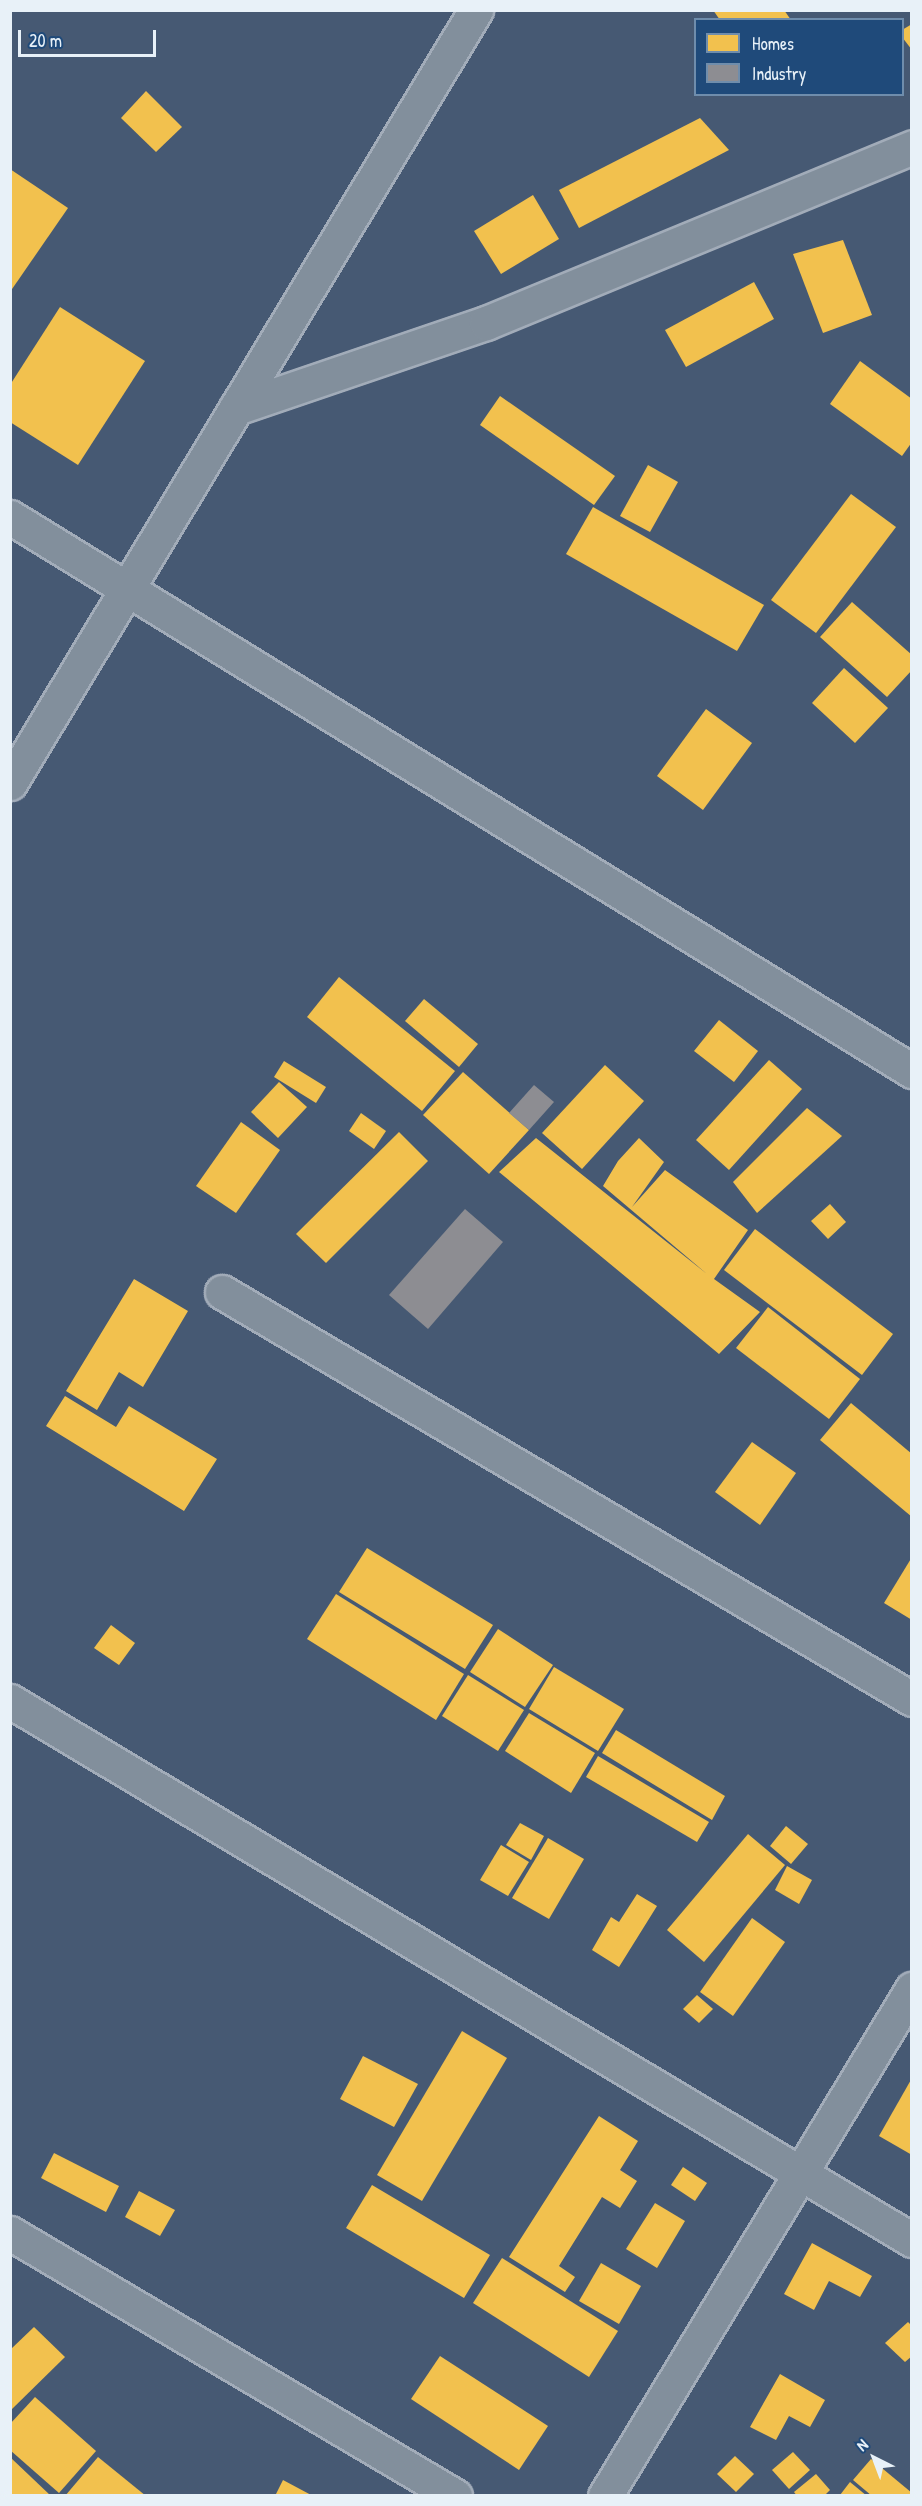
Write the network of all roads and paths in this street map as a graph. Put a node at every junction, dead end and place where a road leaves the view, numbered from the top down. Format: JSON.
{"nodes":[{"id":1,"x":476,"y":10,"type":"edge"},
{"id":2,"x":912,"y":147,"type":"edge"},
{"id":3,"x":236,"y":408,"type":"junction"},
{"id":4,"x":10,"y":517,"type":"edge"},
{"id":5,"x":128,"y":588,"type":"junction"},
{"id":6,"x":10,"y":783,"type":"edge"},
{"id":7,"x":912,"y":1071,"type":"edge"},
{"id":8,"x":222,"y":1292,"type":"dead end"},
{"id":9,"x":912,"y":1699,"type":"edge"},
{"id":10,"x":10,"y":1701,"type":"edge"},
{"id":11,"x":912,"y":1989,"type":"edge"},
{"id":12,"x":800,"y":2173,"type":"junction"},
{"id":13,"x":10,"y":2234,"type":"edge"},
{"id":14,"x":912,"y":2240,"type":"edge"},
{"id":15,"x":454,"y":2496,"type":"edge"},
{"id":16,"x":605,"y":2496,"type":"edge"}],
"edges":[{"from":1,"to":3,"type":"street"},
{"from":2,"to":3,"type":"street"},
{"from":3,"to":5,"type":"street"},
{"from":4,"to":5,"type":"street"},
{"from":5,"to":6,"type":"street"},
{"from":5,"to":7,"type":"street"},
{"from":8,"to":9,"type":"street"},
{"from":10,"to":12,"type":"street"},
{"from":11,"to":12,"type":"street"},
{"from":12,"to":14,"type":"street"},
{"from":12,"to":16,"type":"street"},
{"from":13,"to":15,"type":"street"}]}
